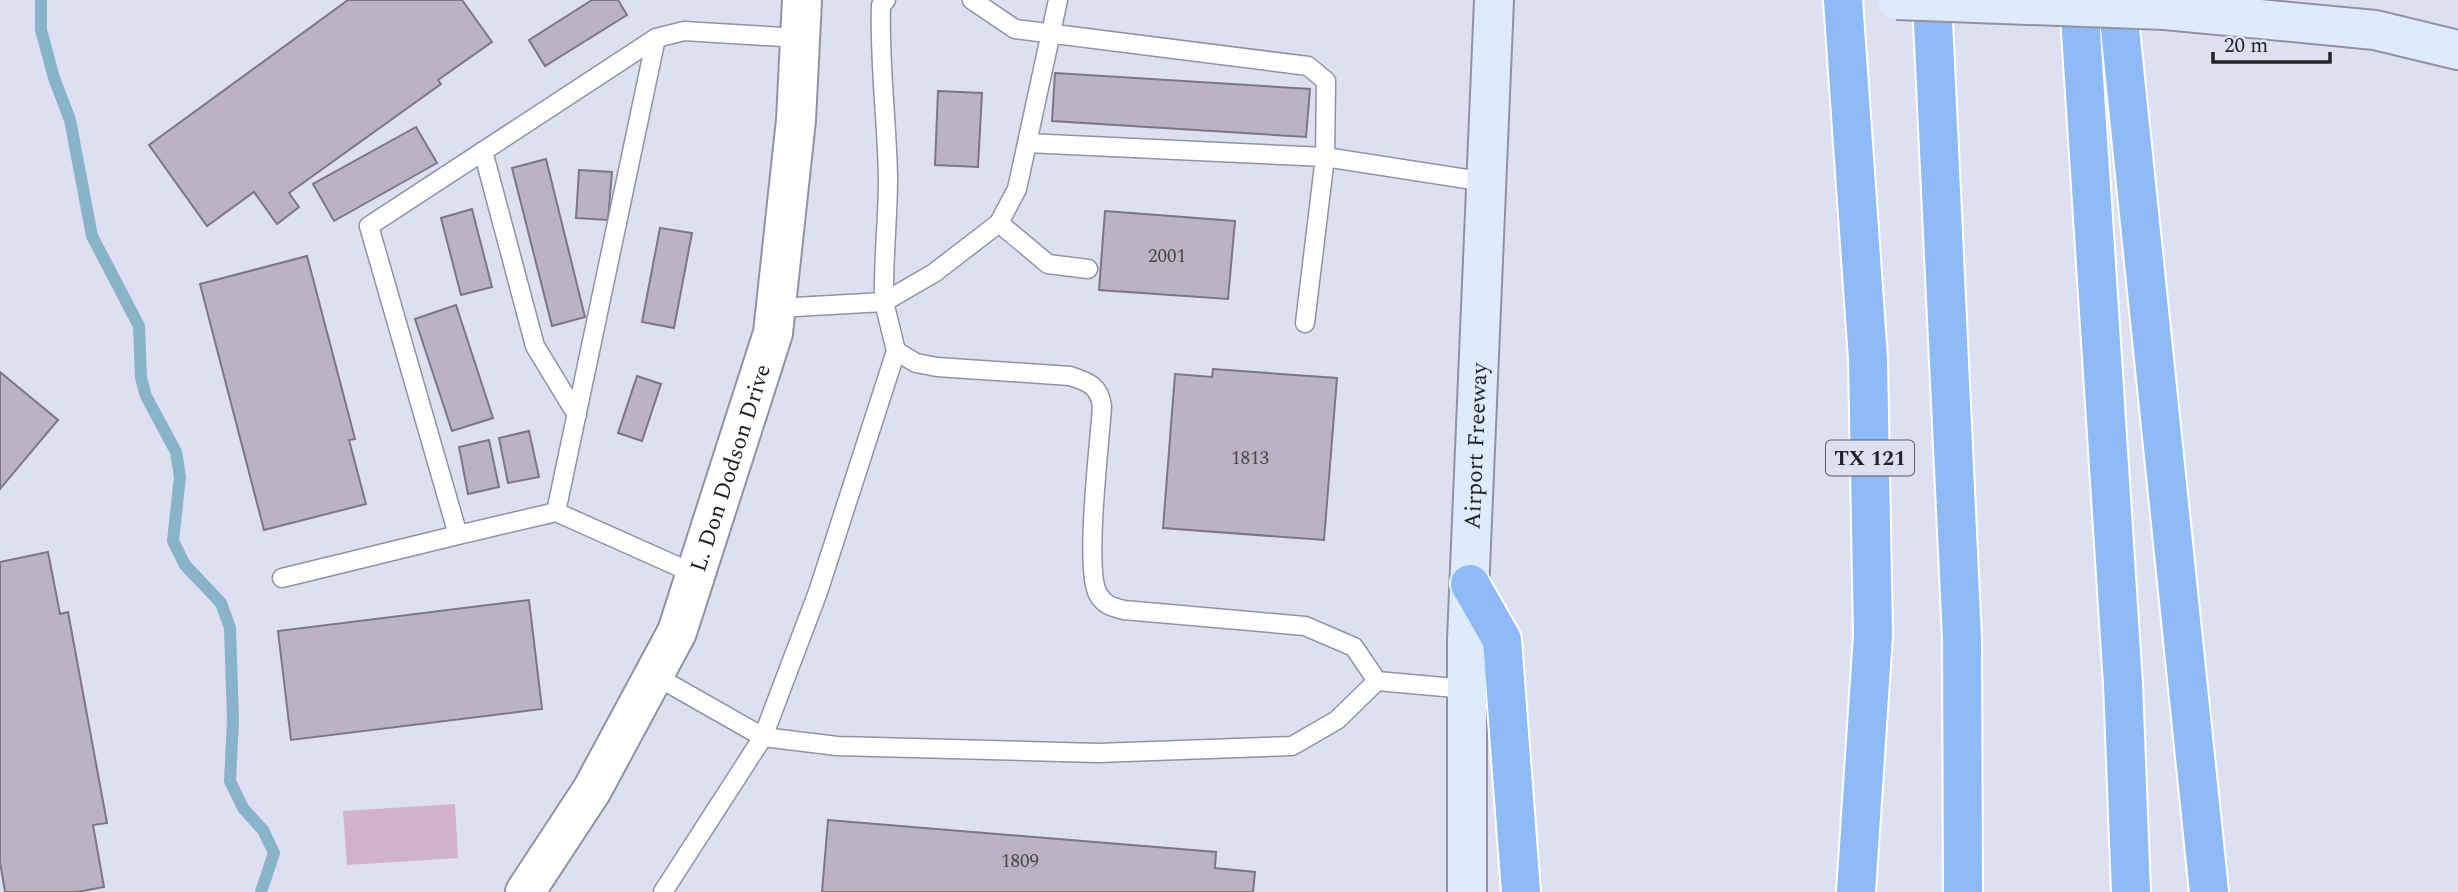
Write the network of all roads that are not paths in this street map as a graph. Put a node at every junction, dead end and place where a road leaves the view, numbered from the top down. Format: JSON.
{"nodes":[{"id":1,"x":802,"y":0,"type":"edge"},
{"id":2,"x":886,"y":0,"type":"edge"},
{"id":3,"x":972,"y":0,"type":"edge"},
{"id":4,"x":1058,"y":0,"type":"edge"},
{"id":5,"x":1494,"y":0,"type":"edge"},
{"id":6,"x":1843,"y":0,"type":"edge"},
{"id":7,"x":1897,"y":0,"type":"edge"},
{"id":8,"x":1932,"y":0,"type":"edge"},
{"id":9,"x":2079,"y":0,"type":"edge"},
{"id":10,"x":2117,"y":0,"type":"edge"},
{"id":11,"x":2377,"y":15,"type":"edge"},
{"id":12,"x":1050,"y":35,"type":"junction"},
{"id":13,"x":656,"y":38,"type":"junction"},
{"id":14,"x":799,"y":38,"type":"junction"},
{"id":15,"x":2458,"y":50,"type":"edge"},
{"id":16,"x":1027,"y":143,"type":"junction"},
{"id":17,"x":483,"y":151,"type":"junction"},
{"id":18,"x":1325,"y":156,"type":"junction"},
{"id":19,"x":1486,"y":182,"type":"junction"},
{"id":20,"x":999,"y":223,"type":"junction"},
{"id":21,"x":1088,"y":270,"type":"dead end"},
{"id":22,"x":884,"y":302,"type":"junction"},
{"id":23,"x":777,"y":308,"type":"junction"},
{"id":24,"x":1305,"y":323,"type":"dead end"},
{"id":25,"x":896,"y":351,"type":"junction"},
{"id":26,"x":577,"y":415,"type":"junction"},
{"id":27,"x":556,"y":512,"type":"junction"},
{"id":28,"x":458,"y":535,"type":"junction"},
{"id":29,"x":695,"y":574,"type":"junction"},
{"id":30,"x":282,"y":578,"type":"dead end"},
{"id":31,"x":1470,"y":584,"type":"junction"},
{"id":32,"x":654,"y":675,"type":"junction"},
{"id":33,"x":1377,"y":681,"type":"junction"},
{"id":34,"x":1466,"y":689,"type":"junction"},
{"id":35,"x":763,"y":737,"type":"junction"},
{"id":36,"x":525,"y":892,"type":"edge"},
{"id":37,"x":663,"y":892,"type":"edge"},
{"id":38,"x":1467,"y":892,"type":"edge"},
{"id":39,"x":1521,"y":892,"type":"edge"},
{"id":40,"x":1856,"y":892,"type":"edge"},
{"id":41,"x":1964,"y":892,"type":"edge"},
{"id":42,"x":2131,"y":892,"type":"edge"},
{"id":43,"x":2209,"y":892,"type":"edge"}],
"edges":[{"from":1,"to":14,"type":"street","name":"L. Don Dodson Drive"},
{"from":2,"to":22,"type":"lane"},
{"from":3,"to":12,"type":"lane"},
{"from":4,"to":12,"type":"lane"},
{"from":5,"to":19,"type":"main road","name":"Airport Freeway"},
{"from":6,"to":40,"type":"highway","number":"TX 121"},
{"from":7,"to":11,"type":"main road","bridge":true},
{"from":8,"to":41,"type":"highway"},
{"from":9,"to":42,"type":"highway"},
{"from":10,"to":43,"type":"highway"},
{"from":11,"to":15,"type":"main road"},
{"from":12,"to":16,"type":"lane"},
{"from":12,"to":18,"type":"lane"},
{"from":13,"to":14,"type":"lane"},
{"from":13,"to":17,"type":"lane"},
{"from":13,"to":26,"type":"lane"},
{"from":14,"to":23,"type":"street","name":"L. Don Dodson Drive"},
{"from":16,"to":18,"type":"lane"},
{"from":16,"to":20,"type":"lane"},
{"from":17,"to":26,"type":"lane"},
{"from":17,"to":28,"type":"lane"},
{"from":18,"to":19,"type":"lane"},
{"from":18,"to":24,"type":"lane"},
{"from":19,"to":31,"type":"main road","name":"Airport Freeway"},
{"from":20,"to":21,"type":"lane"},
{"from":20,"to":22,"type":"lane"},
{"from":22,"to":23,"type":"lane"},
{"from":22,"to":25,"type":"lane"},
{"from":23,"to":29,"type":"street","name":"L. Don Dodson Drive"},
{"from":25,"to":33,"type":"lane"},
{"from":25,"to":35,"type":"lane"},
{"from":26,"to":27,"type":"lane"},
{"from":27,"to":28,"type":"lane"},
{"from":27,"to":29,"type":"lane"},
{"from":28,"to":30,"type":"lane"},
{"from":29,"to":32,"type":"street","name":"L. Don Dodson Drive"},
{"from":31,"to":34,"type":"main road","name":"Airport Freeway"},
{"from":31,"to":39,"type":"highway"},
{"from":32,"to":35,"type":"lane"},
{"from":32,"to":36,"type":"street","name":"L. Don Dodson Drive"},
{"from":33,"to":34,"type":"lane"},
{"from":33,"to":35,"type":"lane"},
{"from":34,"to":38,"type":"main road","name":"Airport Freeway"},
{"from":35,"to":37,"type":"lane"}]}
